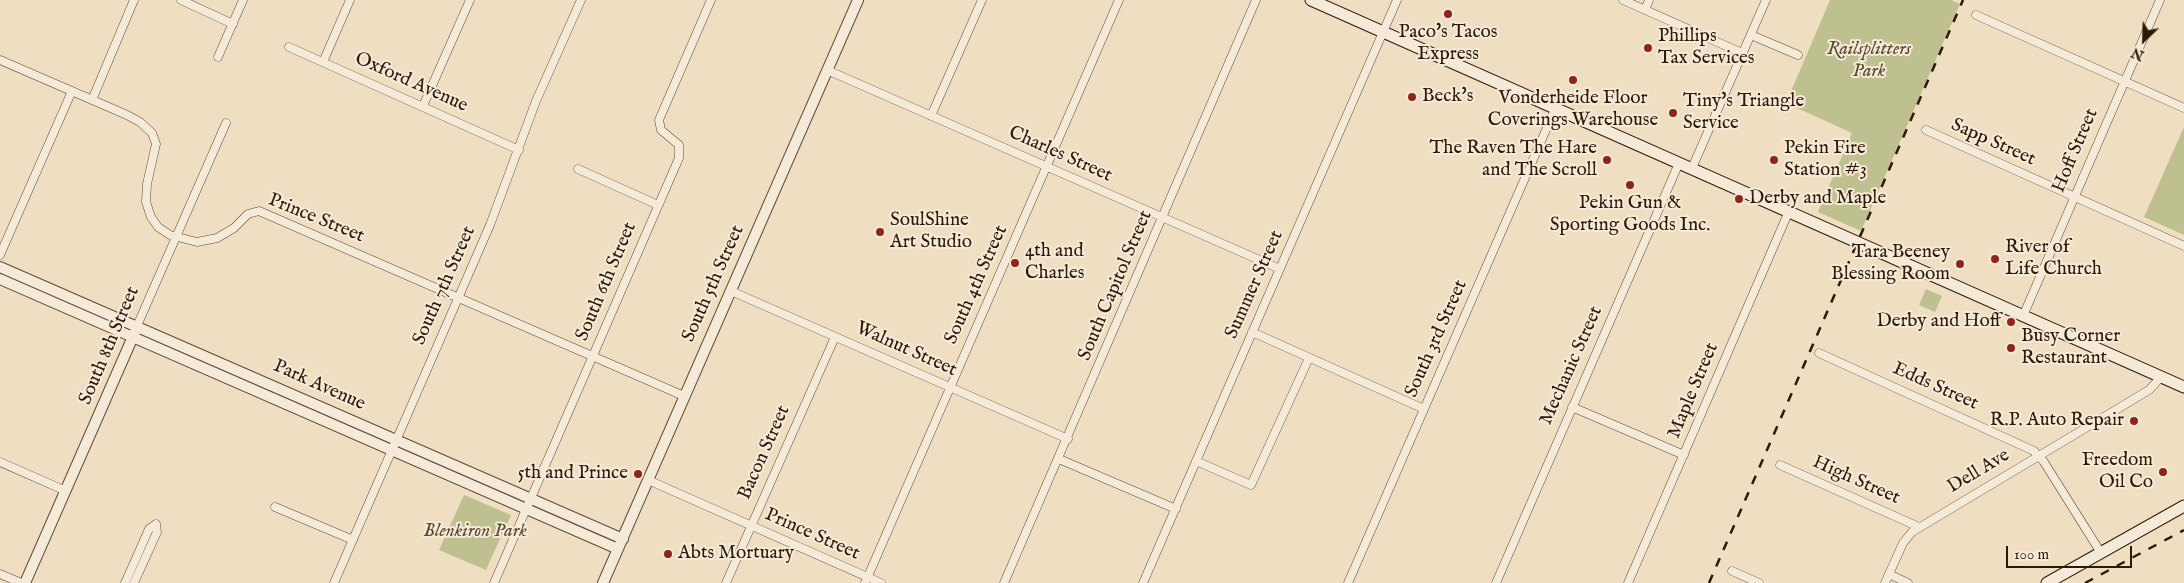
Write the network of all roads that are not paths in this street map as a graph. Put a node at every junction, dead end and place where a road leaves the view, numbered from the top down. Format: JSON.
{"nodes":[{"id":1,"x":134,"y":0,"type":"edge"},
{"id":2,"x":181,"y":0,"type":"edge"},
{"id":3,"x":244,"y":0,"type":"edge"},
{"id":4,"x":350,"y":0,"type":"edge"},
{"id":5,"x":470,"y":0,"type":"edge"},
{"id":6,"x":582,"y":0,"type":"edge"},
{"id":7,"x":711,"y":0,"type":"edge"},
{"id":8,"x":858,"y":0,"type":"edge"},
{"id":9,"x":982,"y":0,"type":"edge"},
{"id":10,"x":1119,"y":0,"type":"edge"},
{"id":11,"x":1256,"y":0,"type":"edge"},
{"id":12,"x":1311,"y":0,"type":"edge"},
{"id":13,"x":1397,"y":0,"type":"edge"},
{"id":14,"x":1623,"y":0,"type":"edge"},
{"id":15,"x":1649,"y":0,"type":"edge"},
{"id":16,"x":1766,"y":0,"type":"edge"},
{"id":17,"x":2160,"y":0,"type":"edge"},
{"id":18,"x":1645,"y":10,"type":"junction"},
{"id":19,"x":1976,"y":14,"type":"dead end"},
{"id":20,"x":233,"y":24,"type":"junction"},
{"id":21,"x":1383,"y":32,"type":"junction"},
{"id":22,"x":1751,"y":35,"type":"junction"},
{"id":23,"x":289,"y":46,"type":"dead end"},
{"id":24,"x":1742,"y":53,"type":"junction"},
{"id":25,"x":1798,"y":55,"type":"dead end"},
{"id":26,"x":218,"y":57,"type":"dead end"},
{"id":27,"x":0,"y":60,"type":"edge"},
{"id":28,"x":323,"y":62,"type":"junction"},
{"id":29,"x":827,"y":70,"type":"junction"},
{"id":30,"x":2124,"y":80,"type":"junction"},
{"id":31,"x":72,"y":91,"type":"junction"},
{"id":32,"x":92,"y":100,"type":"junction"},
{"id":33,"x":423,"y":106,"type":"junction"},
{"id":34,"x":1556,"y":107,"type":"junction"},
{"id":35,"x":2184,"y":108,"type":"edge"},
{"id":36,"x":931,"y":116,"type":"junction"},
{"id":37,"x":226,"y":123,"type":"dead end"},
{"id":38,"x":1926,"y":130,"type":"dead end"},
{"id":39,"x":519,"y":150,"type":"junction"},
{"id":40,"x":1679,"y":163,"type":"junction"},
{"id":41,"x":1047,"y":167,"type":"junction"},
{"id":42,"x":1692,"y":168,"type":"junction"},
{"id":43,"x":578,"y":169,"type":"dead end"},
{"id":44,"x":2074,"y":196,"type":"junction"},
{"id":45,"x":658,"y":206,"type":"junction"},
{"id":46,"x":1789,"y":212,"type":"junction"},
{"id":47,"x":1163,"y":218,"type":"junction"},
{"id":48,"x":176,"y":238,"type":"junction"},
{"id":49,"x":2184,"y":246,"type":"edge"},
{"id":50,"x":0,"y":255,"type":"edge"},
{"id":51,"x":0,"y":267,"type":"edge"},
{"id":52,"x":1280,"y":269,"type":"junction"},
{"id":53,"x":0,"y":279,"type":"edge"},
{"id":54,"x":731,"y":291,"type":"junction"},
{"id":55,"x":459,"y":297,"type":"junction"},
{"id":56,"x":2023,"y":316,"type":"junction"},
{"id":57,"x":137,"y":326,"type":"junction"},
{"id":58,"x":1252,"y":332,"type":"junction"},
{"id":59,"x":133,"y":337,"type":"junction"},
{"id":60,"x":835,"y":337,"type":"junction"},
{"id":61,"x":1819,"y":353,"type":"dead end"},
{"id":62,"x":593,"y":356,"type":"junction"},
{"id":63,"x":1309,"y":358,"type":"junction"},
{"id":64,"x":2161,"y":377,"type":"junction"},
{"id":65,"x":2183,"y":385,"type":"edge"},
{"id":66,"x":950,"y":388,"type":"junction"},
{"id":67,"x":684,"y":396,"type":"junction"},
{"id":68,"x":1572,"y":407,"type":"junction"},
{"id":69,"x":1424,"y":409,"type":"junction"},
{"id":70,"x":1068,"y":438,"type":"junction"},
{"id":71,"x":396,"y":439,"type":"junction"},
{"id":72,"x":392,"y":450,"type":"junction"},
{"id":73,"x":1684,"y":455,"type":"junction"},
{"id":74,"x":2039,"y":455,"type":"junction"},
{"id":75,"x":1059,"y":459,"type":"junction"},
{"id":76,"x":1196,"y":461,"type":"junction"},
{"id":77,"x":0,"y":462,"type":"edge"},
{"id":78,"x":1780,"y":465,"type":"dead end"},
{"id":79,"x":648,"y":480,"type":"junction"},
{"id":80,"x":66,"y":491,"type":"junction"},
{"id":81,"x":531,"y":498,"type":"junction"},
{"id":82,"x":2184,"y":506,"type":"edge"},
{"id":83,"x":275,"y":507,"type":"dead end"},
{"id":84,"x":526,"y":509,"type":"junction"},
{"id":85,"x":1176,"y":509,"type":"junction"},
{"id":86,"x":751,"y":526,"type":"junction"},
{"id":87,"x":1918,"y":528,"type":"junction"},
{"id":88,"x":623,"y":539,"type":"junction"},
{"id":89,"x":352,"y":540,"type":"junction"},
{"id":90,"x":618,"y":549,"type":"junction"},
{"id":91,"x":2101,"y":553,"type":"junction"},
{"id":92,"x":1732,"y":570,"type":"dead end"},
{"id":93,"x":0,"y":574,"type":"edge"},
{"id":94,"x":1889,"y":574,"type":"junction"},
{"id":95,"x":867,"y":580,"type":"edge"},
{"id":96,"x":1350,"y":582,"type":"edge"},
{"id":97,"x":23,"y":583,"type":"edge"},
{"id":98,"x":125,"y":583,"type":"edge"},
{"id":99,"x":134,"y":583,"type":"edge"},
{"id":100,"x":334,"y":583,"type":"edge"},
{"id":101,"x":494,"y":583,"type":"edge"},
{"id":102,"x":603,"y":583,"type":"edge"},
{"id":103,"x":726,"y":583,"type":"edge"},
{"id":104,"x":881,"y":583,"type":"edge"},
{"id":105,"x":1004,"y":583,"type":"edge"},
{"id":106,"x":1144,"y":583,"type":"edge"},
{"id":107,"x":1496,"y":583,"type":"edge"},
{"id":108,"x":1628,"y":583,"type":"edge"},
{"id":109,"x":1759,"y":583,"type":"edge"},
{"id":110,"x":1885,"y":583,"type":"edge"},
{"id":111,"x":1908,"y":583,"type":"edge"},
{"id":112,"x":2047,"y":583,"type":"edge"}],
"edges":[{"from":1,"to":32,"type":"street"},
{"from":2,"to":20,"type":"street"},
{"from":3,"to":20,"type":"street"},
{"from":4,"to":28,"type":"street"},
{"from":5,"to":33,"type":"street"},
{"from":6,"to":39,"type":"street","name":"South 7th Street"},
{"from":7,"to":45,"type":"street","name":"South 6th Street"},
{"from":8,"to":29,"type":"street","name":"South 5th Street"},
{"from":9,"to":36,"type":"street"},
{"from":10,"to":41,"type":"street","name":"South 4th Street"},
{"from":11,"to":47,"type":"street","name":"South Capitol Street"},
{"from":12,"to":21,"type":"main road"},
{"from":13,"to":21,"type":"street","name":"Summer Street"},
{"from":14,"to":18,"type":"street"},
{"from":15,"to":18,"type":"street"},
{"from":16,"to":22,"type":"street"},
{"from":17,"to":30,"type":"street","name":"Hoff Street"},
{"from":18,"to":24,"type":"street"},
{"from":19,"to":30,"type":"street"},
{"from":20,"to":26,"type":"street"},
{"from":21,"to":34,"type":"main road"},
{"from":21,"to":52,"type":"street","name":"Summer Street"},
{"from":22,"to":24,"type":"street"},
{"from":22,"to":25,"type":"street"},
{"from":23,"to":28,"type":"street","name":"Oxford Avenue"},
{"from":24,"to":42,"type":"street"},
{"from":27,"to":31,"type":"street","name":"Prince Street"},
{"from":28,"to":33,"type":"street","name":"Oxford Avenue"},
{"from":29,"to":36,"type":"street","name":"Charles Street"},
{"from":29,"to":54,"type":"street","name":"South 5th Street"},
{"from":30,"to":35,"type":"street"},
{"from":30,"to":44,"type":"street","name":"Hoff Street"},
{"from":31,"to":32,"type":"street","name":"Prince Street"},
{"from":31,"to":50,"type":"street"},
{"from":32,"to":48,"type":"street","name":"Prince Street"},
{"from":33,"to":39,"type":"street","name":"Oxford Avenue"},
{"from":34,"to":40,"type":"main road"},
{"from":34,"to":69,"type":"street","name":"South 3rd Street"},
{"from":36,"to":41,"type":"street","name":"Charles Street"},
{"from":37,"to":48,"type":"street","name":"South 8th Street"},
{"from":38,"to":44,"type":"street","name":"Sapp Street"},
{"from":39,"to":55,"type":"street","name":"South 7th Street"},
{"from":40,"to":42,"type":"main road"},
{"from":40,"to":68,"type":"street","name":"Mechanic Street"},
{"from":41,"to":47,"type":"street","name":"Charles Street"},
{"from":41,"to":66,"type":"street","name":"South 4th Street"},
{"from":42,"to":46,"type":"main road"},
{"from":43,"to":45,"type":"street"},
{"from":44,"to":49,"type":"street","name":"Sapp Street"},
{"from":44,"to":56,"type":"street","name":"Hoff Street"},
{"from":45,"to":62,"type":"street","name":"South 6th Street"},
{"from":46,"to":56,"type":"main road"},
{"from":46,"to":73,"type":"street","name":"Maple Street"},
{"from":47,"to":52,"type":"street","name":"Charles Street"},
{"from":47,"to":70,"type":"street","name":"South Capitol Street"},
{"from":48,"to":55,"type":"street","name":"Prince Street"},
{"from":48,"to":57,"type":"street","name":"South 8th Street"},
{"from":51,"to":57,"type":"street","name":"Park Avenue"},
{"from":52,"to":58,"type":"street","name":"Summer Street"},
{"from":53,"to":59,"type":"street","name":"Park Avenue"},
{"from":54,"to":60,"type":"street","name":"Walnut Street"},
{"from":54,"to":67,"type":"street","name":"South 5th Street"},
{"from":55,"to":62,"type":"street","name":"Prince Street"},
{"from":55,"to":71,"type":"street","name":"South 7th Street"},
{"from":56,"to":64,"type":"main road"},
{"from":57,"to":59,"type":"street","name":"South 8th Street"},
{"from":57,"to":71,"type":"street","name":"Park Avenue"},
{"from":58,"to":63,"type":"street"},
{"from":58,"to":76,"type":"street","name":"Summer Street"},
{"from":59,"to":72,"type":"street","name":"Park Avenue"},
{"from":59,"to":80,"type":"street","name":"South 8th Street"},
{"from":60,"to":66,"type":"street","name":"Walnut Street"},
{"from":60,"to":86,"type":"street","name":"Bacon Street"},
{"from":61,"to":74,"type":"street","name":"Edds Street"},
{"from":62,"to":67,"type":"street","name":"Prince Street"},
{"from":62,"to":81,"type":"street","name":"South 6th Street"},
{"from":63,"to":69,"type":"street"},
{"from":63,"to":76,"type":"street"},
{"from":64,"to":65,"type":"main road"},
{"from":64,"to":74,"type":"street","name":"Dell Ave"},
{"from":66,"to":70,"type":"street","name":"Walnut Street"},
{"from":66,"to":95,"type":"street","name":"South 4th Street"},
{"from":67,"to":79,"type":"street","name":"South 5th Street"},
{"from":68,"to":73,"type":"street"},
{"from":68,"to":107,"type":"street","name":"Mechanic Street"},
{"from":69,"to":96,"type":"street","name":"South 3rd Street"},
{"from":70,"to":75,"type":"street","name":"South Capitol Street"},
{"from":71,"to":72,"type":"street","name":"South 7th Street"},
{"from":71,"to":81,"type":"street","name":"Park Avenue"},
{"from":72,"to":84,"type":"street","name":"Park Avenue"},
{"from":72,"to":89,"type":"street","name":"South 7th Street"},
{"from":73,"to":108,"type":"street","name":"Maple Street"},
{"from":74,"to":87,"type":"street","name":"Dell Ave"},
{"from":74,"to":91,"type":"street","name":"Edds Street"},
{"from":75,"to":85,"type":"street"},
{"from":75,"to":105,"type":"street","name":"South Capitol Street"},
{"from":76,"to":85,"type":"street","name":"Summer Street"},
{"from":77,"to":80,"type":"street"},
{"from":78,"to":87,"type":"street","name":"High Street"},
{"from":79,"to":86,"type":"street","name":"Prince Street"},
{"from":79,"to":88,"type":"street","name":"South 5th Street"},
{"from":80,"to":97,"type":"street","name":"South 8th Street"},
{"from":81,"to":84,"type":"street","name":"South 6th Street"},
{"from":81,"to":88,"type":"street","name":"Park Avenue"},
{"from":82,"to":91,"type":"main road"},
{"from":83,"to":89,"type":"street"},
{"from":84,"to":90,"type":"street","name":"Park Avenue"},
{"from":84,"to":101,"type":"street","name":"South 6th Street"},
{"from":85,"to":106,"type":"street","name":"Summer Street"},
{"from":86,"to":95,"type":"street","name":"Prince Street"},
{"from":86,"to":103,"type":"street","name":"Bacon Street"},
{"from":87,"to":94,"type":"street","name":"Dell Ave"},
{"from":88,"to":90,"type":"street","name":"South 5th Street"},
{"from":89,"to":100,"type":"street","name":"South 7th Street"},
{"from":90,"to":102,"type":"street","name":"South 5th Street"},
{"from":91,"to":112,"type":"main road"},
{"from":92,"to":109,"type":"street"},
{"from":93,"to":97,"type":"street"},
{"from":94,"to":110,"type":"street","name":"Dell Ave"},
{"from":94,"to":111,"type":"street"},
{"from":95,"to":104,"type":"street","name":"Prince Street"},
{"from":98,"to":99,"type":"street"}]}
